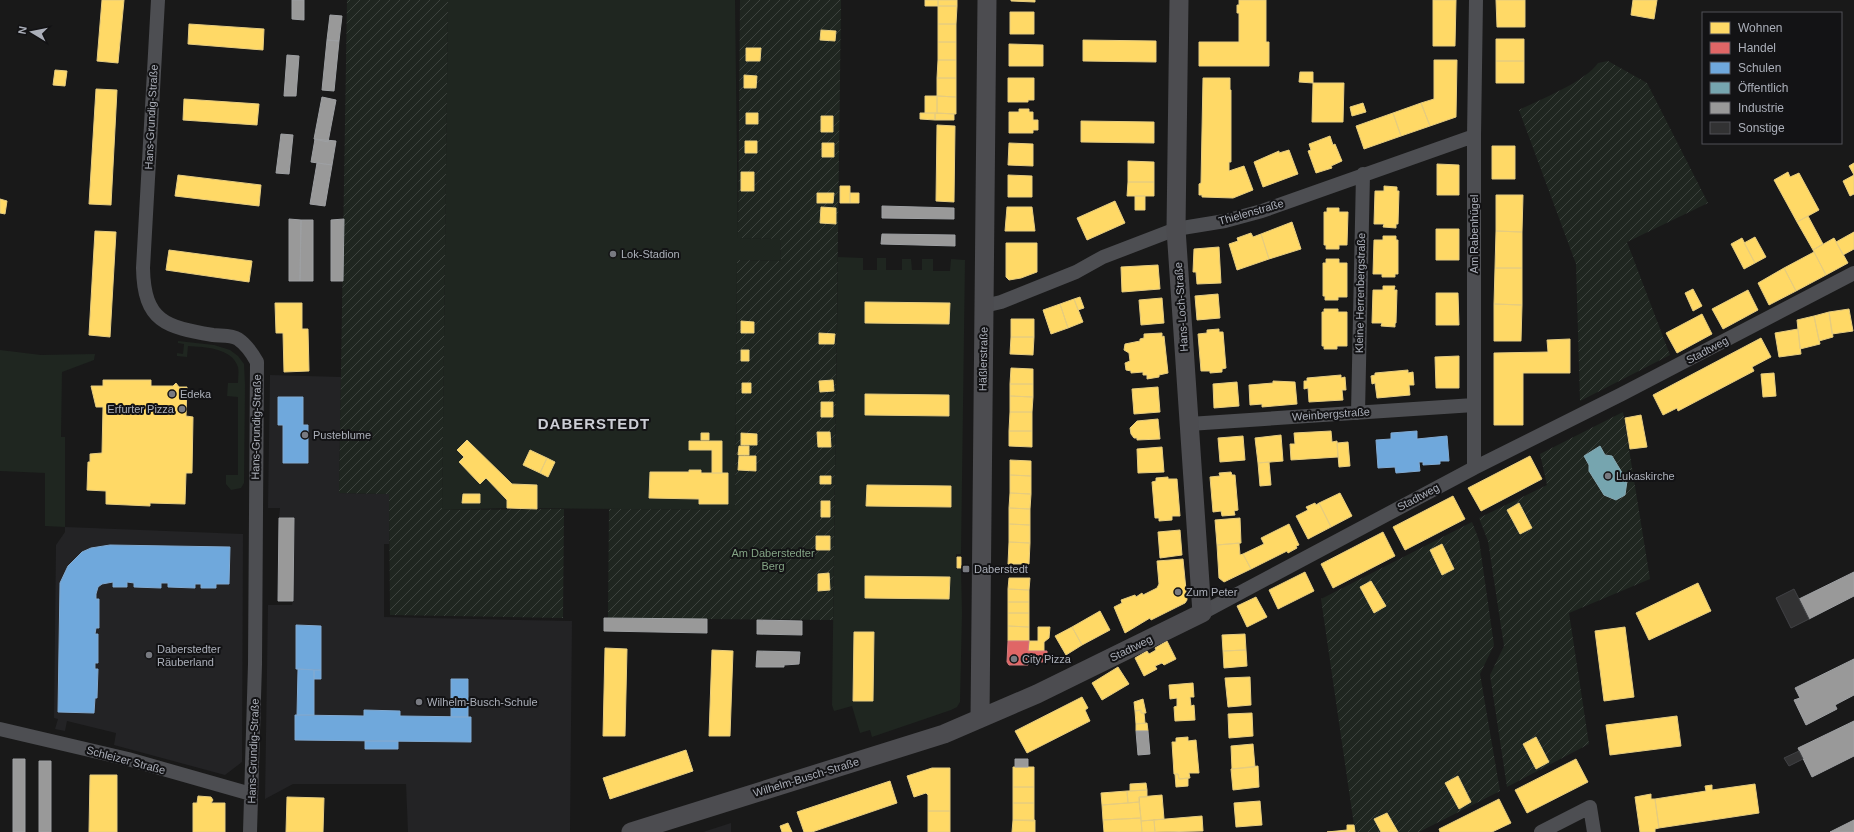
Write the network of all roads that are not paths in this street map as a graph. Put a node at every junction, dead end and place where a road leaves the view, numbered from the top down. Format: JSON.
{"nodes":[{"id":1,"x":158,"y":0,"type":"edge"},
{"id":2,"x":987,"y":0,"type":"edge"},
{"id":3,"x":1179,"y":0,"type":"edge"},
{"id":4,"x":1476,"y":0,"type":"edge"},
{"id":5,"x":1474,"y":136,"type":"junction"},
{"id":6,"x":1362,"y":174,"type":"junction"},
{"id":7,"x":1176,"y":229,"type":"junction"},
{"id":8,"x":1854,"y":273,"type":"edge"},
{"id":9,"x":984,"y":306,"type":"junction"},
{"id":10,"x":1474,"y":405,"type":"junction"},
{"id":11,"x":1358,"y":413,"type":"junction"},
{"id":12,"x":1189,"y":424,"type":"junction"},
{"id":13,"x":1474,"y":468,"type":"junction"},
{"id":14,"x":1202,"y":612,"type":"junction"},
{"id":15,"x":980,"y":718,"type":"junction"},
{"id":16,"x":0,"y":730,"type":"edge"},
{"id":17,"x":251,"y":794,"type":"junction"},
{"id":18,"x":250,"y":832,"type":"edge"},
{"id":19,"x":631,"y":832,"type":"edge"},
{"id":20,"x":1541,"y":832,"type":"edge"},
{"id":21,"x":1594,"y":832,"type":"edge"}],
"edges":[{"from":1,"to":17,"type":"street","name":"Hans-Grundig-Straße"},
{"from":2,"to":9,"type":"street","name":"Häßlerstraße"},
{"from":3,"to":7,"type":"street","name":"Hans-Loch-Straße"},
{"from":4,"to":5,"type":"street","name":"Am Rabenhügel"},
{"from":5,"to":6,"type":"street","name":"Thielenstraße"},
{"from":5,"to":10,"type":"street","name":"Am Rabenhügel"},
{"from":6,"to":7,"type":"street","name":"Thielenstraße"},
{"from":6,"to":11,"type":"street","name":"Kleine Herrenbergstraße"},
{"from":7,"to":9,"type":"street","name":"Thielenstraße"},
{"from":7,"to":12,"type":"street","name":"Hans-Loch-Straße"},
{"from":8,"to":13,"type":"street","name":"Stadtweg"},
{"from":9,"to":15,"type":"street","name":"Häßlerstraße"},
{"from":10,"to":11,"type":"street","name":"Weinbergstraße"},
{"from":10,"to":13,"type":"street","name":"Am Rabenhügel"},
{"from":11,"to":12,"type":"street","name":"Weinbergstraße"},
{"from":12,"to":14,"type":"street","name":"Hans-Loch-Straße"},
{"from":13,"to":14,"type":"street","name":"Stadtweg"},
{"from":14,"to":15,"type":"street","name":"Stadtweg"},
{"from":15,"to":19,"type":"street","name":"Wilhelm-Busch-Straße"},
{"from":16,"to":17,"type":"street","name":"Schleizer Straße"},
{"from":17,"to":18,"type":"street","name":"Hans-Grundig-Straße"},
{"from":20,"to":21,"type":"street"}]}
